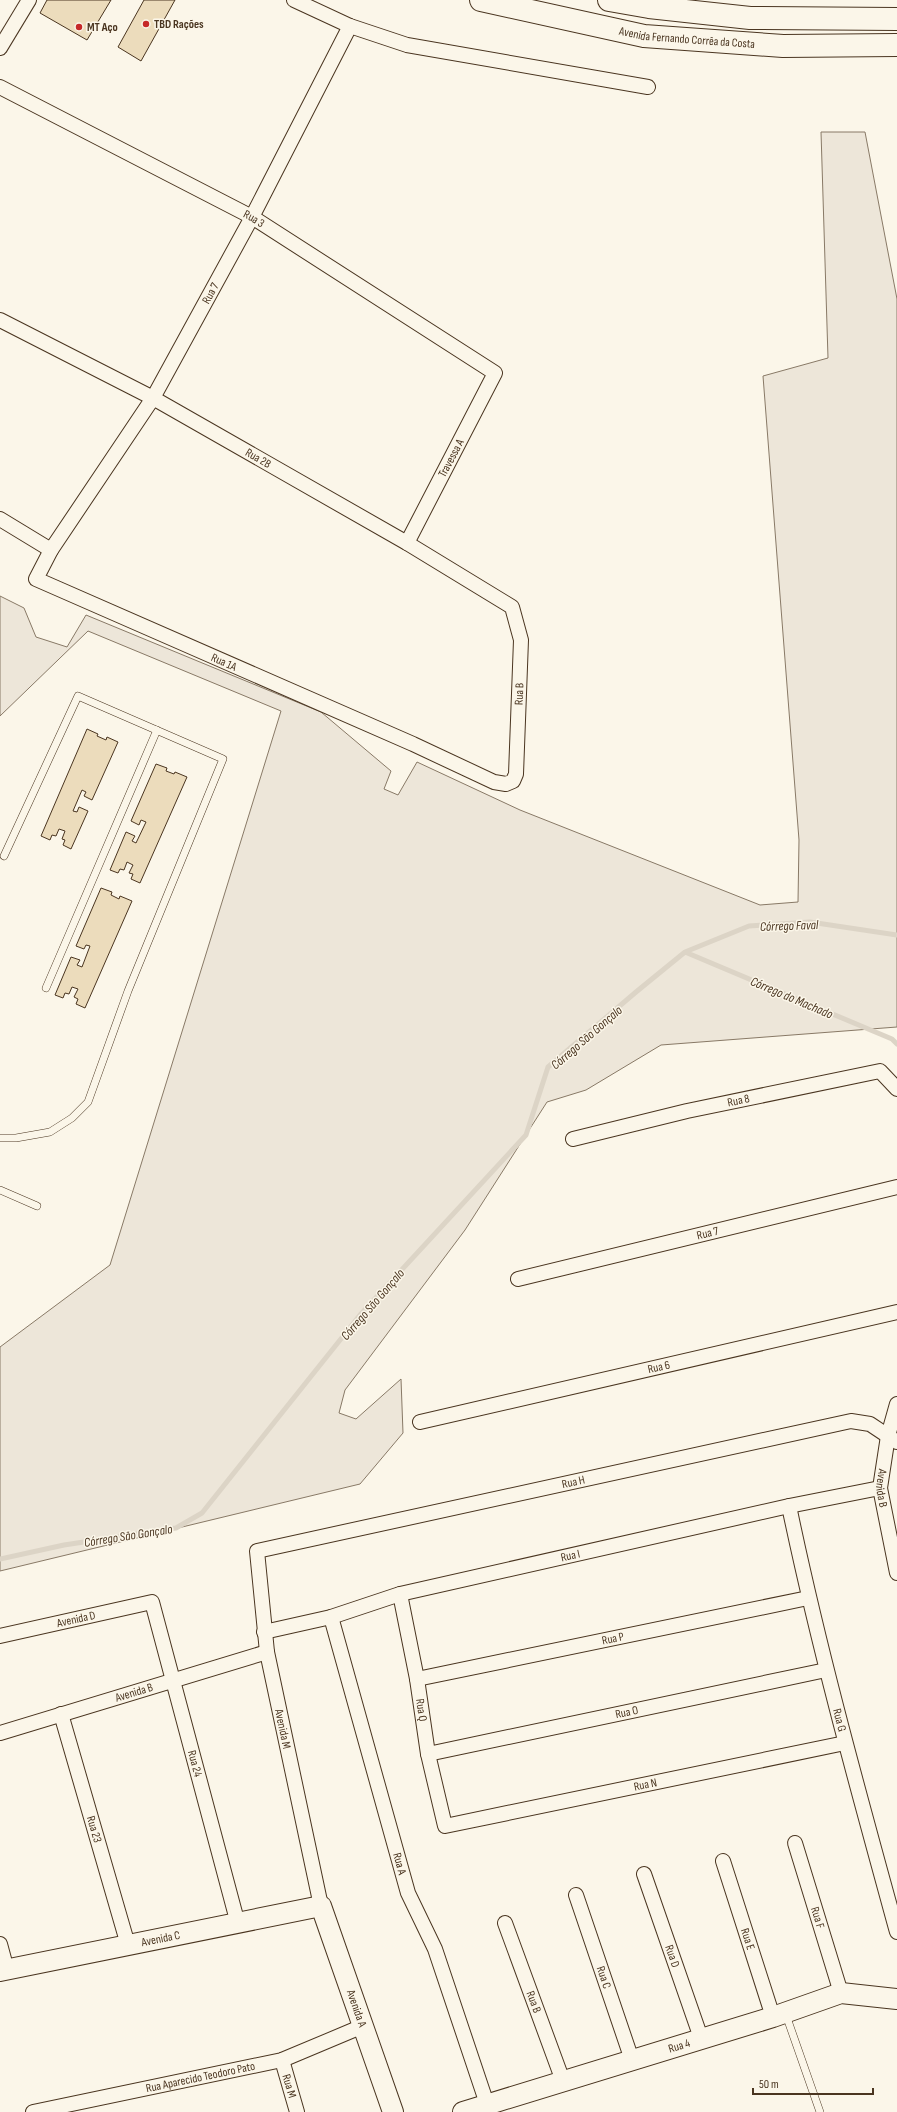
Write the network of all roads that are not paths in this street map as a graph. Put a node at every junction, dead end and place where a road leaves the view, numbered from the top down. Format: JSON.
{"nodes":[{"id":1,"x":29,"y":0,"type":"edge"},
{"id":2,"x":294,"y":0,"type":"edge"},
{"id":3,"x":481,"y":0,"type":"edge"},
{"id":4,"x":609,"y":0,"type":"edge"},
{"id":5,"x":897,"y":19,"type":"edge"},
{"id":6,"x":350,"y":26,"type":"junction"},
{"id":7,"x":897,"y":45,"type":"edge"},
{"id":8,"x":0,"y":48,"type":"edge"},
{"id":9,"x":0,"y":87,"type":"edge"},
{"id":10,"x":648,"y":87,"type":"dead end"},
{"id":11,"x":252,"y":217,"type":"junction"},
{"id":12,"x":0,"y":320,"type":"edge"},
{"id":13,"x":495,"y":373,"type":"joint"},
{"id":14,"x":153,"y":398,"type":"junction"},
{"id":15,"x":0,"y":519,"type":"edge"},
{"id":16,"x":407,"y":543,"type":"junction"},
{"id":17,"x":51,"y":550,"type":"junction"},
{"id":18,"x":36,"y":579,"type":"joint"},
{"id":19,"x":512,"y":607,"type":"joint"},
{"id":20,"x":157,"y":730,"type":"junction"},
{"id":21,"x":513,"y":781,"type":"joint"},
{"id":22,"x":4,"y":856,"type":"dead end"},
{"id":23,"x":46,"y":988,"type":"dead end"},
{"id":24,"x":897,"y":1089,"type":"edge"},
{"id":25,"x":0,"y":1138,"type":"edge"},
{"id":26,"x":573,"y":1139,"type":"dead end"},
{"id":27,"x":897,"y":1187,"type":"edge"},
{"id":28,"x":0,"y":1190,"type":"edge"},
{"id":29,"x":37,"y":1206,"type":"dead end"},
{"id":30,"x":518,"y":1279,"type":"dead end"},
{"id":31,"x":897,"y":1312,"type":"edge"},
{"id":32,"x":897,"y":1404,"type":"edge"},
{"id":33,"x":420,"y":1422,"type":"dead end"},
{"id":34,"x":892,"y":1439,"type":"edge"},
{"id":35,"x":880,"y":1488,"type":"junction"},
{"id":36,"x":789,"y":1506,"type":"junction"},
{"id":37,"x":257,"y":1551,"type":"joint"},
{"id":38,"x":894,"y":1551,"type":"edge"},
{"id":39,"x":897,"y":1573,"type":"edge"},
{"id":40,"x":400,"y":1594,"type":"junction"},
{"id":41,"x":808,"y":1598,"type":"junction"},
{"id":42,"x":152,"y":1602,"type":"joint"},
{"id":43,"x":331,"y":1617,"type":"junction"},
{"id":44,"x":264,"y":1632,"type":"junction"},
{"id":45,"x":0,"y":1636,"type":"edge"},
{"id":46,"x":267,"y":1652,"type":"junction"},
{"id":47,"x":826,"y":1670,"type":"junction"},
{"id":48,"x":417,"y":1679,"type":"junction"},
{"id":49,"x":173,"y":1680,"type":"junction"},
{"id":50,"x":61,"y":1714,"type":"junction"},
{"id":51,"x":0,"y":1733,"type":"edge"},
{"id":52,"x":845,"y":1742,"type":"junction"},
{"id":53,"x":428,"y":1754,"type":"junction"},
{"id":54,"x":445,"y":1826,"type":"joint"},
{"id":55,"x":795,"y":1843,"type":"dead end"},
{"id":56,"x":723,"y":1861,"type":"dead end"},
{"id":57,"x":644,"y":1874,"type":"dead end"},
{"id":58,"x":576,"y":1895,"type":"dead end"},
{"id":59,"x":321,"y":1906,"type":"junction"},
{"id":60,"x":238,"y":1924,"type":"junction"},
{"id":61,"x":505,"y":1924,"type":"dead end"},
{"id":62,"x":897,"y":1932,"type":"edge"},
{"id":63,"x":0,"y":1944,"type":"edge"},
{"id":64,"x":128,"y":1945,"type":"junction"},
{"id":65,"x":3,"y":1971,"type":"edge"},
{"id":66,"x":841,"y":1993,"type":"junction"},
{"id":67,"x":897,"y":1999,"type":"edge"},
{"id":68,"x":779,"y":2015,"type":"junction"},
{"id":69,"x":363,"y":2026,"type":"junction"},
{"id":70,"x":701,"y":2038,"type":"junction"},
{"id":71,"x":282,"y":2060,"type":"junction"},
{"id":72,"x":632,"y":2060,"type":"junction"},
{"id":73,"x":563,"y":2081,"type":"junction"},
{"id":74,"x":487,"y":2104,"type":"junction"},
{"id":75,"x":48,"y":2111,"type":"edge"},
{"id":76,"x":33,"y":2112,"type":"edge"},
{"id":77,"x":297,"y":2112,"type":"edge"},
{"id":78,"x":392,"y":2112,"type":"edge"},
{"id":79,"x":463,"y":2112,"type":"edge"},
{"id":80,"x":820,"y":2112,"type":"edge"}],
"edges":[{"from":1,"to":8,"type":"street"},
{"from":2,"to":6,"type":"street"},
{"from":3,"to":7,"type":"highway","name":"Avenida Fernando Corrêa da Costa"},
{"from":4,"to":5,"type":"highway"},
{"from":6,"to":10,"type":"street"},
{"from":6,"to":11,"type":"street","name":"Rua 7"},
{"from":9,"to":11,"type":"street","name":"Rua 3"},
{"from":11,"to":13,"type":"street","name":"Rua 3"},
{"from":11,"to":14,"type":"street","name":"Rua 7"},
{"from":12,"to":14,"type":"street","name":"Rua 2B"},
{"from":13,"to":16,"type":"street","name":"Travessa A"},
{"from":14,"to":16,"type":"street","name":"Rua 2B"},
{"from":14,"to":17,"type":"street","name":"Rua 7"},
{"from":15,"to":17,"type":"street"},
{"from":16,"to":19,"type":"street","name":"Rua 2B"},
{"from":17,"to":18,"type":"street","name":"Rua 7"},
{"from":18,"to":21,"type":"street","name":"Rua 1A"},
{"from":19,"to":21,"type":"street","name":"Rua B"},
{"from":20,"to":22,"type":"lane"},
{"from":20,"to":23,"type":"lane"},
{"from":20,"to":25,"type":"lane"},
{"from":24,"to":26,"type":"street","name":"Rua 8"},
{"from":27,"to":30,"type":"street","name":"Rua 7"},
{"from":28,"to":29,"type":"lane"},
{"from":31,"to":33,"type":"street","name":"Rua 6"},
{"from":32,"to":34,"type":"street","name":"Avenida B"},
{"from":34,"to":35,"type":"street","name":"Avenida B"},
{"from":34,"to":37,"type":"street","name":"Rua H"},
{"from":35,"to":36,"type":"street","name":"Rua I"},
{"from":35,"to":38,"type":"street","name":"Avenida B"},
{"from":36,"to":40,"type":"street","name":"Rua I"},
{"from":36,"to":41,"type":"street","name":"Rua G"},
{"from":37,"to":44,"type":"street","name":"Avenida M"},
{"from":38,"to":39,"type":"street","name":"Avenida B"},
{"from":40,"to":43,"type":"street","name":"Rua I"},
{"from":40,"to":48,"type":"street","name":"Rua Q"},
{"from":41,"to":47,"type":"street","name":"Rua G"},
{"from":41,"to":48,"type":"street","name":"Rua P"},
{"from":42,"to":45,"type":"street","name":"Avenida D"},
{"from":42,"to":49,"type":"street","name":"Rua 24"},
{"from":43,"to":44,"type":"street","name":"Rua I"},
{"from":43,"to":74,"type":"street","name":"Rua A"},
{"from":44,"to":46,"type":"street","name":"Avenida M"},
{"from":46,"to":49,"type":"street","name":"Avenida B"},
{"from":46,"to":59,"type":"street","name":"Avenida M"},
{"from":47,"to":52,"type":"street","name":"Rua G"},
{"from":47,"to":53,"type":"street","name":"Rua O"},
{"from":48,"to":53,"type":"street","name":"Rua Q"},
{"from":49,"to":50,"type":"street","name":"Avenida B"},
{"from":49,"to":60,"type":"street","name":"Rua 24"},
{"from":50,"to":51,"type":"street","name":"Avenida B"},
{"from":50,"to":64,"type":"street","name":"Rua 23"},
{"from":52,"to":54,"type":"street","name":"Rua N"},
{"from":52,"to":62,"type":"street","name":"Rua G"},
{"from":53,"to":54,"type":"street","name":"Rua Q"},
{"from":55,"to":66,"type":"street","name":"Rua F"},
{"from":56,"to":68,"type":"street","name":"Rua E"},
{"from":57,"to":70,"type":"street","name":"Rua D"},
{"from":58,"to":72,"type":"street","name":"Rua C"},
{"from":59,"to":60,"type":"street","name":"Avenida C"},
{"from":59,"to":69,"type":"street","name":"Avenida A"},
{"from":60,"to":64,"type":"street","name":"Avenida C"},
{"from":61,"to":73,"type":"street","name":"Rua B"},
{"from":63,"to":65,"type":"street"},
{"from":64,"to":65,"type":"street","name":"Avenida C"},
{"from":66,"to":67,"type":"street","name":"Rua 4"},
{"from":66,"to":68,"type":"street","name":"Rua 4"},
{"from":68,"to":70,"type":"street","name":"Rua 4"},
{"from":68,"to":80,"type":"lane"},
{"from":69,"to":71,"type":"street","name":"Rua Aparecido Teodoro Pato"},
{"from":69,"to":78,"type":"street","name":"Avenida A"},
{"from":70,"to":72,"type":"street","name":"Rua 4"},
{"from":71,"to":75,"type":"street","name":"Rua Aparecido Teodoro Pato"},
{"from":71,"to":77,"type":"street","name":"Rua M"},
{"from":72,"to":73,"type":"street","name":"Rua 4"},
{"from":73,"to":74,"type":"street","name":"Rua 4"},
{"from":74,"to":79,"type":"street","name":"Rua 4"},
{"from":75,"to":76,"type":"street","name":"Rua Aparecido Teodoro Pato"}]}
